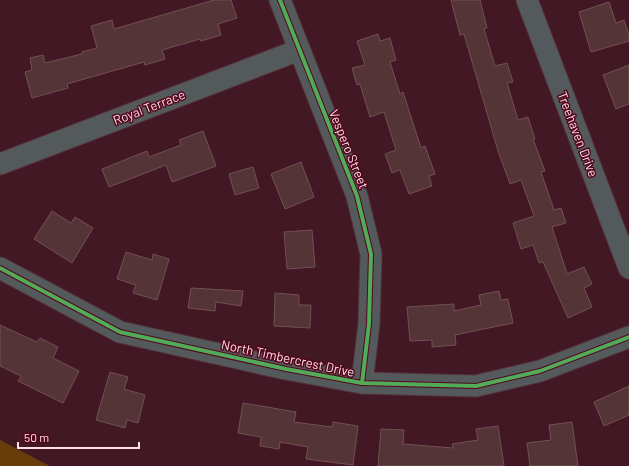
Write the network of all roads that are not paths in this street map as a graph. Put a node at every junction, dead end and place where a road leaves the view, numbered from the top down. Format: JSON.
{"nodes":[{"id":1,"x":280,"y":0,"type":"edge"},
{"id":2,"x":527,"y":0,"type":"edge"},
{"id":3,"x":299,"y":50,"type":"junction"},
{"id":4,"x":0,"y":164,"type":"edge"},
{"id":5,"x":0,"y":268,"type":"edge"},
{"id":6,"x":629,"y":268,"type":"edge"},
{"id":7,"x":629,"y":337,"type":"edge"},
{"id":8,"x":362,"y":383,"type":"junction"}],
"edges":[{"from":1,"to":3,"type":"street","name":"Vespero Street"},
{"from":2,"to":6,"type":"street","name":"Treehaven Drive"},
{"from":3,"to":4,"type":"street","name":"Royal Terrace"},
{"from":3,"to":8,"type":"street","name":"Vespero Street"},
{"from":5,"to":8,"type":"street","name":"North Timbercrest Drive"},
{"from":7,"to":8,"type":"street","name":"North Timbercrest Drive"}]}
